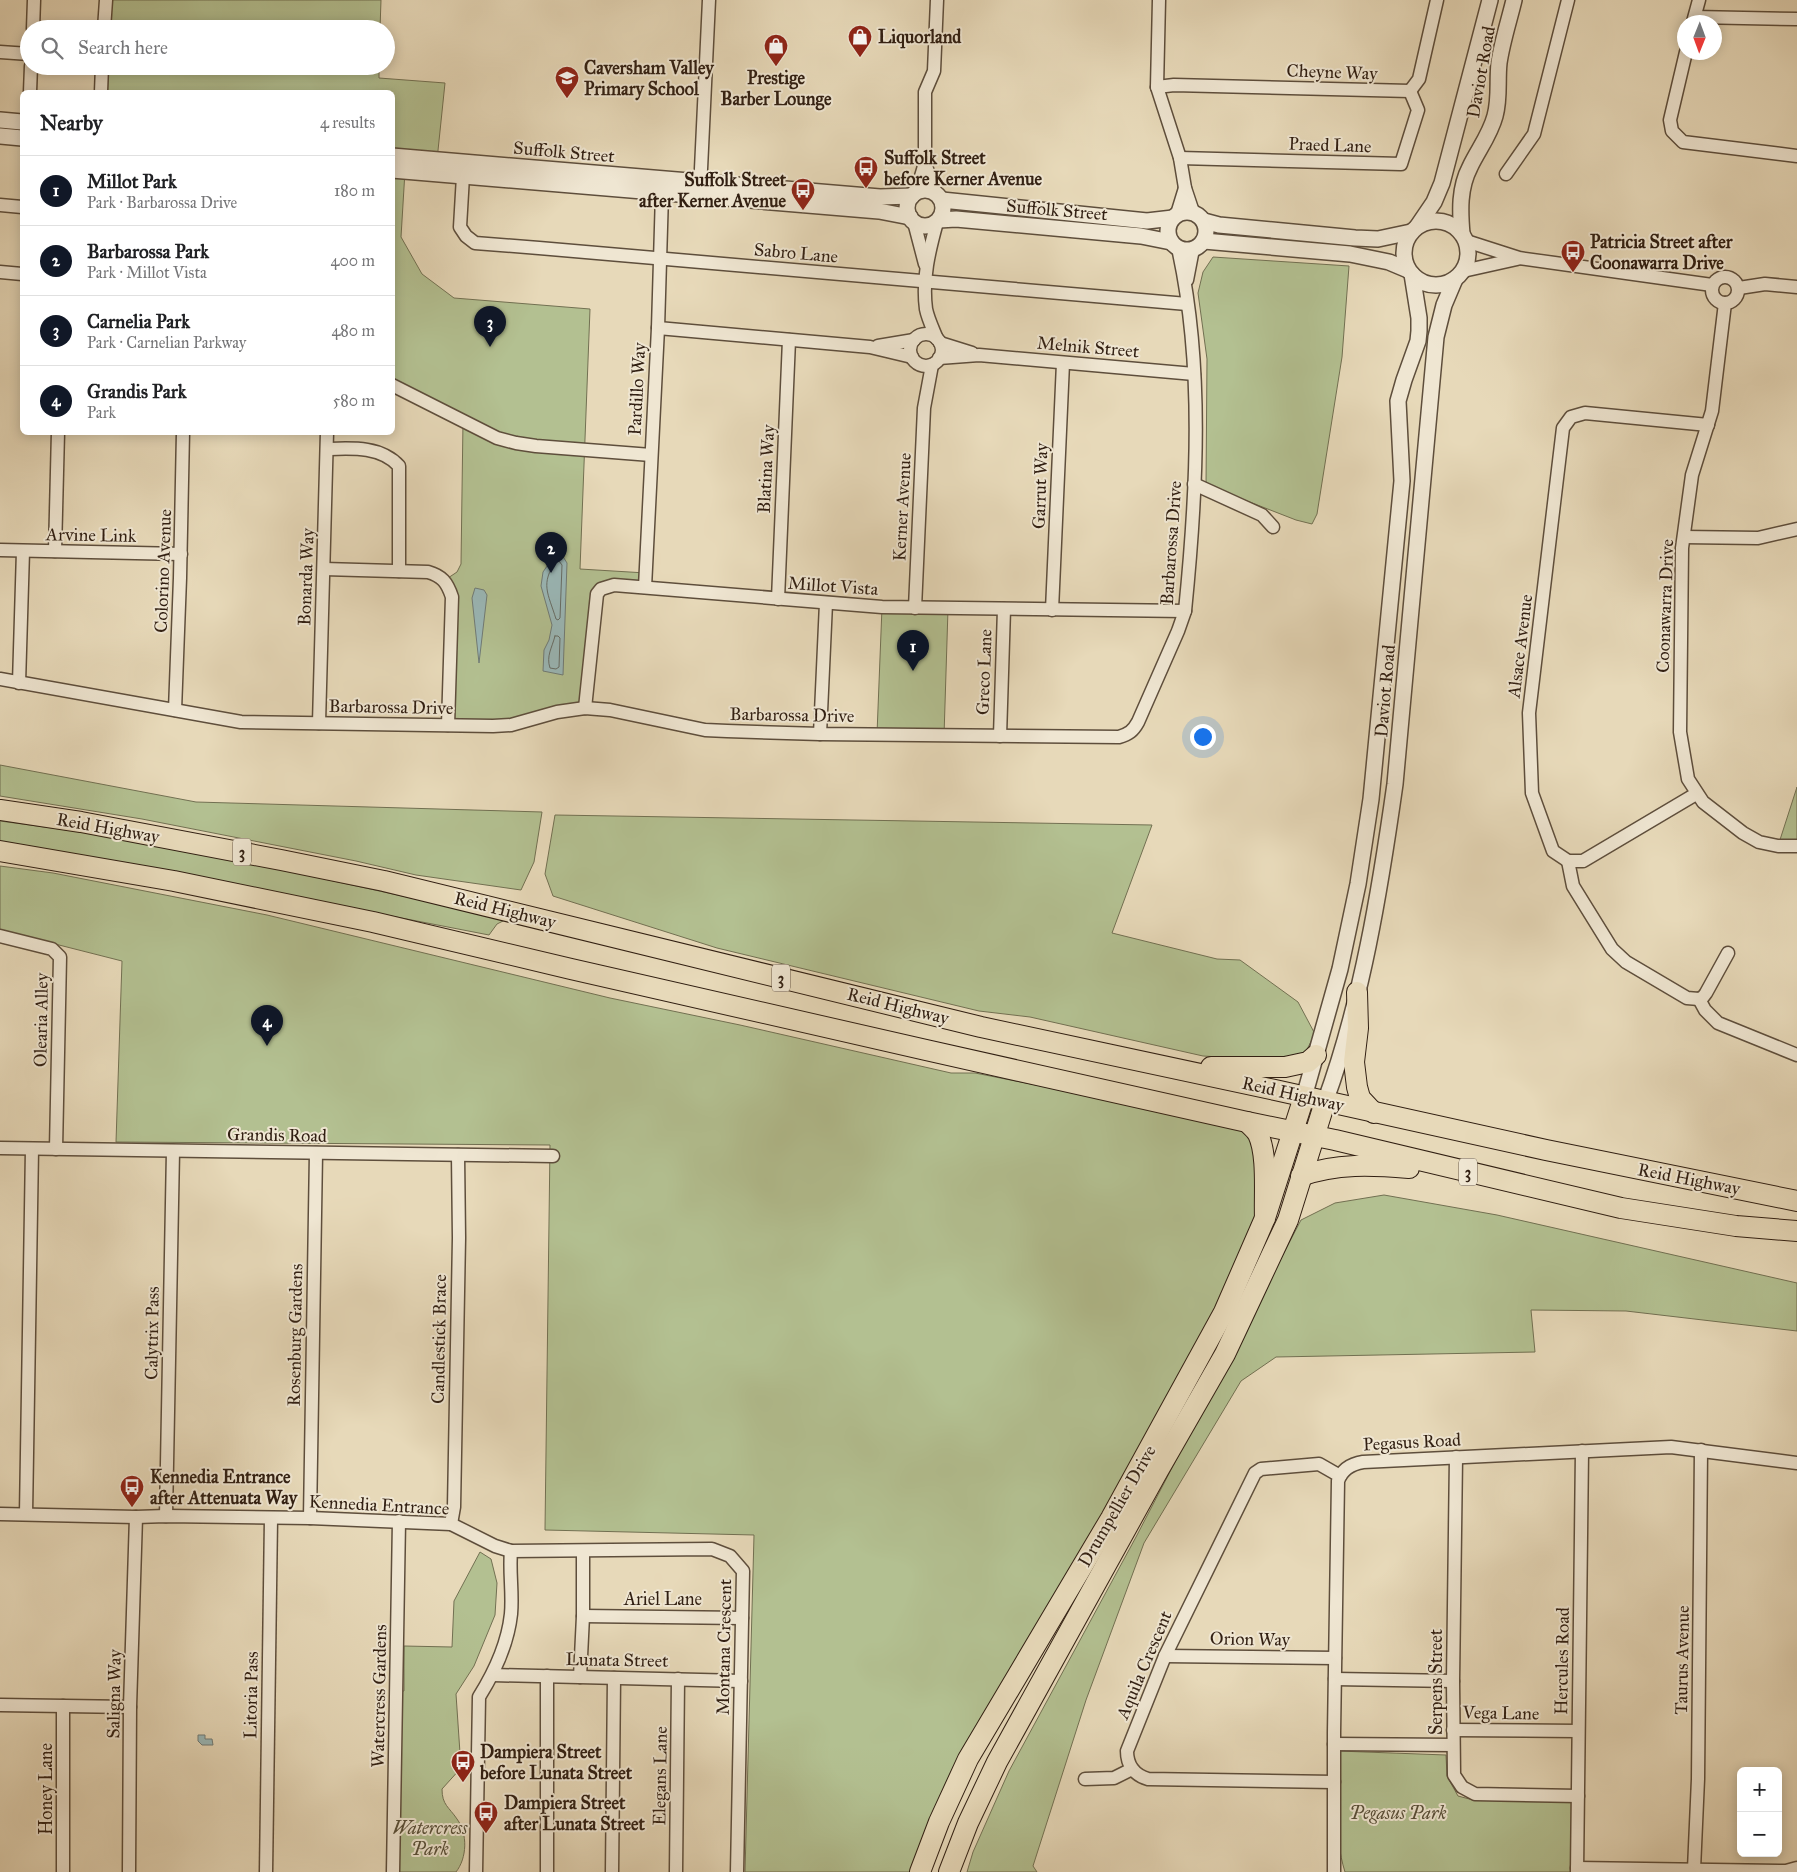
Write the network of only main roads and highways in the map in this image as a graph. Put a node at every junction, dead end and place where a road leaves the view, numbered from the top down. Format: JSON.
{"nodes":[{"id":1,"x":0,"y":810,"type":"edge"},
{"id":2,"x":0,"y":851,"type":"edge"},
{"id":3,"x":1357,"y":992,"type":"road end"},
{"id":4,"x":1316,"y":1055,"type":"road end"},
{"id":5,"x":1171,"y":1067,"type":"junction"},
{"id":6,"x":1304,"y":1097,"type":"junction"},
{"id":7,"x":1325,"y":1102,"type":"junction"},
{"id":8,"x":1374,"y":1112,"type":"junction"},
{"id":9,"x":1247,"y":1122,"type":"junction"},
{"id":10,"x":1294,"y":1131,"type":"junction"},
{"id":11,"x":1314,"y":1136,"type":"junction"},
{"id":12,"x":1301,"y":1176,"type":"junction"},
{"id":13,"x":1797,"y":1201,"type":"edge"},
{"id":14,"x":1621,"y":1208,"type":"junction"},
{"id":15,"x":1265,"y":1218,"type":"junction"},
{"id":16,"x":1797,"y":1231,"type":"edge"},
{"id":17,"x":952,"y":1869,"type":"edge"},
{"id":18,"x":920,"y":1872,"type":"edge"}],
"edges":[{"from":1,"to":5,"type":"main road","name":"Reid Highway","number":"3"},
{"from":2,"to":9,"type":"main road","name":"Reid Highway","number":"3"},
{"from":3,"to":8,"type":"main road"},
{"from":4,"to":5,"type":"main road"},
{"from":5,"to":6,"type":"main road","name":"Reid Highway","number":"3"},
{"from":6,"to":7,"type":"main road","name":"Reid Highway","number":"3"},
{"from":6,"to":10,"type":"main road","name":"Drumpellier Drive"},
{"from":7,"to":8,"type":"main road","name":"Reid Highway","number":"3"},
{"from":7,"to":11,"type":"main road","name":"Drumpellier Drive"},
{"from":8,"to":13,"type":"main road","name":"Reid Highway","number":"3"},
{"from":9,"to":10,"type":"main road","name":"Reid Highway","number":"3"},
{"from":9,"to":15,"type":"main road"},
{"from":10,"to":11,"type":"main road","name":"Reid Highway","number":"3"},
{"from":10,"to":15,"type":"main road","name":"Drumpellier Drive"},
{"from":11,"to":12,"type":"main road","name":"Drumpellier Drive"},
{"from":11,"to":14,"type":"main road","name":"Reid Highway","number":"3"},
{"from":12,"to":14,"type":"main road"},
{"from":12,"to":17,"type":"main road","name":"Drumpellier Drive"},
{"from":14,"to":16,"type":"main road","name":"Reid Highway","number":"3"},
{"from":15,"to":18,"type":"main road","name":"Drumpellier Drive"}]}
